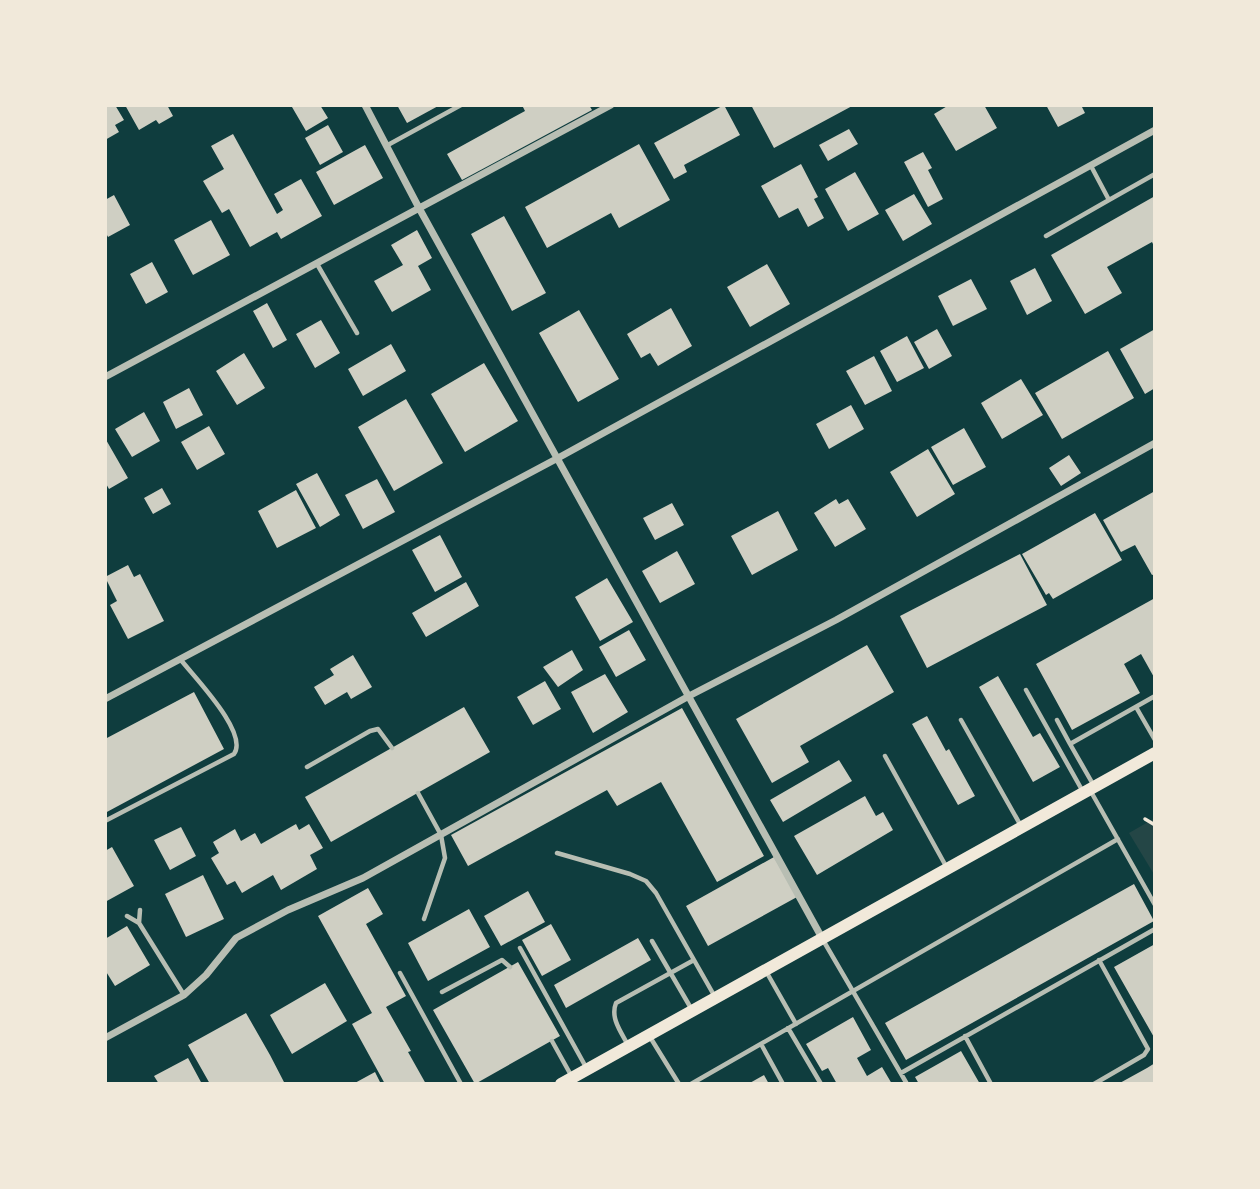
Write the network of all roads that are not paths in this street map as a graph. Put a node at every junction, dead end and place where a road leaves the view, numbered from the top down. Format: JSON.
{"nodes":[{"id":1,"x":365,"y":105,"type":"edge"},
{"id":2,"x":461,"y":105,"type":"edge"},
{"id":3,"x":611,"y":105,"type":"edge"},
{"id":4,"x":1155,"y":130,"type":"edge"},
{"id":5,"x":386,"y":146,"type":"junction"},
{"id":6,"x":1090,"y":166,"type":"junction"},
{"id":7,"x":1155,"y":174,"type":"edge"},
{"id":8,"x":1109,"y":200,"type":"junction"},
{"id":9,"x":419,"y":208,"type":"junction"},
{"id":10,"x":1046,"y":236,"type":"dead end"},
{"id":11,"x":316,"y":263,"type":"junction"},
{"id":12,"x":357,"y":333,"type":"dead end"},
{"id":13,"x":105,"y":377,"type":"edge"},
{"id":14,"x":1155,"y":443,"type":"edge"},
{"id":15,"x":558,"y":458,"type":"junction"},
{"id":16,"x":181,"y":660,"type":"junction"},
{"id":17,"x":1026,"y":690,"type":"dead end"},
{"id":18,"x":689,"y":696,"type":"junction"},
{"id":19,"x":1155,"y":696,"type":"edge"},
{"id":20,"x":105,"y":699,"type":"edge"},
{"id":21,"x":1136,"y":707,"type":"junction"},
{"id":22,"x":961,"y":720,"type":"dead end"},
{"id":23,"x":1056,"y":720,"type":"dead end"},
{"id":24,"x":1155,"y":740,"type":"edge"},
{"id":25,"x":1070,"y":744,"type":"junction"},
{"id":26,"x":392,"y":748,"type":"dead end"},
{"id":27,"x":1155,"y":753,"type":"edge"},
{"id":28,"x":885,"y":756,"type":"dead end"},
{"id":29,"x":307,"y":767,"type":"dead end"},
{"id":30,"x":1089,"y":790,"type":"junction"},
{"id":31,"x":418,"y":793,"type":"dead end"},
{"id":32,"x":105,"y":821,"type":"edge"},
{"id":33,"x":1021,"y":827,"type":"junction"},
{"id":34,"x":441,"y":835,"type":"junction"},
{"id":35,"x":1118,"y":839,"type":"junction"},
{"id":36,"x":557,"y":853,"type":"dead end"},
{"id":37,"x":948,"y":868,"type":"junction"},
{"id":38,"x":1155,"y":905,"type":"edge"},
{"id":39,"x":140,"y":911,"type":"dead end"},
{"id":40,"x":127,"y":916,"type":"dead end"},
{"id":41,"x":424,"y":919,"type":"dead end"},
{"id":42,"x":139,"y":923,"type":"junction"},
{"id":43,"x":1155,"y":929,"type":"edge"},
{"id":44,"x":822,"y":939,"type":"junction"},
{"id":45,"x":652,"y":941,"type":"dead end"},
{"id":46,"x":520,"y":948,"type":"dead end"},
{"id":47,"x":694,"y":960,"type":"junction"},
{"id":48,"x":1099,"y":960,"type":"junction"},
{"id":49,"x":510,"y":967,"type":"dead end"},
{"id":50,"x":765,"y":970,"type":"junction"},
{"id":51,"x":400,"y":973,"type":"dead end"},
{"id":52,"x":671,"y":973,"type":"junction"},
{"id":53,"x":854,"y":990,"type":"junction"},
{"id":54,"x":442,"y":992,"type":"dead end"},
{"id":55,"x":184,"y":995,"type":"junction"},
{"id":56,"x":716,"y":998,"type":"junction"},
{"id":57,"x":693,"y":1011,"type":"junction"},
{"id":58,"x":796,"y":1024,"type":"junction"},
{"id":59,"x":788,"y":1028,"type":"junction"},
{"id":60,"x":648,"y":1035,"type":"junction"},
{"id":61,"x":965,"y":1037,"type":"junction"},
{"id":62,"x":105,"y":1038,"type":"edge"},
{"id":63,"x":552,"y":1041,"type":"dead end"},
{"id":64,"x":761,"y":1044,"type":"junction"},
{"id":65,"x":629,"y":1046,"type":"junction"},
{"id":66,"x":587,"y":1069,"type":"junction"},
{"id":67,"x":901,"y":1073,"type":"junction"},
{"id":68,"x":567,"y":1081,"type":"edge"},
{"id":69,"x":461,"y":1084,"type":"edge"},
{"id":70,"x":679,"y":1084,"type":"edge"},
{"id":71,"x":691,"y":1084,"type":"edge"},
{"id":72,"x":783,"y":1084,"type":"edge"},
{"id":73,"x":821,"y":1084,"type":"edge"},
{"id":74,"x":907,"y":1084,"type":"edge"},
{"id":75,"x":992,"y":1084,"type":"edge"},
{"id":76,"x":1094,"y":1084,"type":"edge"}],
"edges":[{"from":1,"to":5,"type":"street"},
{"from":2,"to":5,"type":"lane"},
{"from":3,"to":9,"type":"street"},
{"from":4,"to":6,"type":"street"},
{"from":5,"to":9,"type":"street"},
{"from":6,"to":8,"type":"lane"},
{"from":6,"to":15,"type":"street"},
{"from":7,"to":8,"type":"lane"},
{"from":8,"to":10,"type":"lane"},
{"from":9,"to":11,"type":"street"},
{"from":9,"to":15,"type":"street"},
{"from":11,"to":12,"type":"lane"},
{"from":11,"to":13,"type":"street"},
{"from":14,"to":18,"type":"street"},
{"from":15,"to":16,"type":"street"},
{"from":15,"to":18,"type":"street"},
{"from":16,"to":20,"type":"street"},
{"from":16,"to":32,"type":"lane"},
{"from":17,"to":30,"type":"lane"},
{"from":18,"to":34,"type":"street"},
{"from":18,"to":44,"type":"street"},
{"from":19,"to":21,"type":"lane"},
{"from":21,"to":24,"type":"lane"},
{"from":21,"to":25,"type":"lane"},
{"from":22,"to":33,"type":"lane"},
{"from":23,"to":25,"type":"lane"},
{"from":25,"to":30,"type":"lane"},
{"from":26,"to":29,"type":"lane"},
{"from":27,"to":30,"type":"main road"},
{"from":28,"to":37,"type":"lane"},
{"from":30,"to":33,"type":"main road"},
{"from":30,"to":35,"type":"lane"},
{"from":31,"to":34,"type":"lane"},
{"from":33,"to":37,"type":"main road"},
{"from":34,"to":41,"type":"lane"},
{"from":34,"to":55,"type":"street"},
{"from":35,"to":38,"type":"lane"},
{"from":35,"to":53,"type":"lane"},
{"from":36,"to":47,"type":"lane"},
{"from":37,"to":44,"type":"main road"},
{"from":39,"to":42,"type":"lane"},
{"from":40,"to":42,"type":"lane"},
{"from":42,"to":55,"type":"lane"},
{"from":43,"to":48,"type":"lane"},
{"from":44,"to":50,"type":"main road"},
{"from":44,"to":53,"type":"lane"},
{"from":45,"to":52,"type":"lane"},
{"from":46,"to":66,"type":"lane"},
{"from":47,"to":52,"type":"lane"},
{"from":47,"to":56,"type":"lane"},
{"from":48,"to":61,"type":"lane"},
{"from":48,"to":76,"type":"lane"},
{"from":49,"to":54,"type":"lane"},
{"from":50,"to":56,"type":"main road"},
{"from":50,"to":58,"type":"lane"},
{"from":51,"to":69,"type":"lane"},
{"from":52,"to":57,"type":"lane"},
{"from":52,"to":65,"type":"lane"},
{"from":53,"to":58,"type":"lane"},
{"from":53,"to":67,"type":"lane"},
{"from":55,"to":62,"type":"street"},
{"from":56,"to":57,"type":"main road"},
{"from":57,"to":60,"type":"main road"},
{"from":58,"to":59,"type":"lane"},
{"from":59,"to":64,"type":"lane"},
{"from":59,"to":73,"type":"lane"},
{"from":60,"to":65,"type":"main road"},
{"from":60,"to":70,"type":"lane"},
{"from":61,"to":67,"type":"lane"},
{"from":61,"to":75,"type":"lane"},
{"from":63,"to":68,"type":"lane"},
{"from":64,"to":71,"type":"lane"},
{"from":64,"to":72,"type":"lane"},
{"from":65,"to":66,"type":"main road"},
{"from":66,"to":68,"type":"main road"},
{"from":67,"to":74,"type":"lane"}]}
